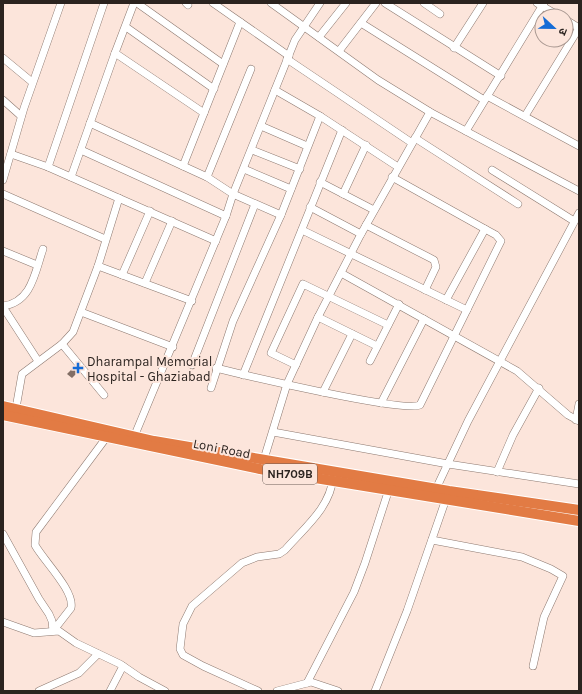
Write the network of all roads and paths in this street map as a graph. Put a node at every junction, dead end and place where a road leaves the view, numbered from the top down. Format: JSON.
{"nodes":[{"id":1,"x":61,"y":3,"type":"edge"},
{"id":2,"x":104,"y":3,"type":"edge"},
{"id":3,"x":136,"y":3,"type":"edge"},
{"id":4,"x":213,"y":3,"type":"edge"},
{"id":5,"x":271,"y":3,"type":"edge"},
{"id":6,"x":320,"y":3,"type":"edge"},
{"id":7,"x":346,"y":3,"type":"edge"},
{"id":8,"x":376,"y":3,"type":"edge"},
{"id":9,"x":385,"y":3,"type":"edge"},
{"id":10,"x":424,"y":3,"type":"edge"},
{"id":11,"x":483,"y":3,"type":"edge"},
{"id":12,"x":541,"y":4,"type":"edge"},
{"id":13,"x":440,"y":14,"type":"dead end"},
{"id":14,"x":240,"y":22,"type":"junction"},
{"id":15,"x":361,"y":22,"type":"junction"},
{"id":16,"x":574,"y":25,"type":"edge"},
{"id":17,"x":303,"y":26,"type":"junction"},
{"id":18,"x":126,"y":27,"type":"junction"},
{"id":19,"x":574,"y":36,"type":"edge"},
{"id":20,"x":318,"y":37,"type":"junction"},
{"id":21,"x":454,"y":48,"type":"junction"},
{"id":22,"x":567,"y":48,"type":"edge"},
{"id":23,"x":339,"y":51,"type":"junction"},
{"id":24,"x":115,"y":53,"type":"junction"},
{"id":25,"x":3,"y":58,"type":"edge"},
{"id":26,"x":288,"y":58,"type":"junction"},
{"id":27,"x":223,"y":64,"type":"junction"},
{"id":28,"x":251,"y":70,"type":"dead end"},
{"id":29,"x":501,"y":76,"type":"junction"},
{"id":30,"x":32,"y":82,"type":"junction"},
{"id":31,"x":214,"y":89,"type":"junction"},
{"id":32,"x":274,"y":90,"type":"junction"},
{"id":33,"x":486,"y":98,"type":"junction"},
{"id":34,"x":3,"y":100,"type":"edge"},
{"id":35,"x":430,"y":112,"type":"junction"},
{"id":36,"x":204,"y":113,"type":"junction"},
{"id":37,"x":21,"y":116,"type":"junction"},
{"id":38,"x":320,"y":116,"type":"junction"},
{"id":39,"x":525,"y":116,"type":"junction"},
{"id":40,"x":90,"y":123,"type":"junction"},
{"id":41,"x":261,"y":126,"type":"junction"},
{"id":42,"x":342,"y":130,"type":"junction"},
{"id":43,"x":466,"y":131,"type":"junction"},
{"id":44,"x":414,"y":141,"type":"junction"},
{"id":45,"x":578,"y":143,"type":"edge"},
{"id":46,"x":366,"y":145,"type":"junction"},
{"id":47,"x":307,"y":146,"type":"junction"},
{"id":48,"x":81,"y":150,"type":"junction"},
{"id":49,"x":252,"y":150,"type":"junction"},
{"id":50,"x":11,"y":154,"type":"junction"},
{"id":51,"x":183,"y":166,"type":"junction"},
{"id":52,"x":48,"y":167,"type":"junction"},
{"id":53,"x":398,"y":167,"type":"junction"},
{"id":54,"x":244,"y":169,"type":"junction"},
{"id":55,"x":300,"y":169,"type":"junction"},
{"id":56,"x":492,"y":170,"type":"dead end"},
{"id":57,"x":71,"y":177,"type":"junction"},
{"id":58,"x":207,"y":177,"type":"junction"},
{"id":59,"x":392,"y":177,"type":"junction"},
{"id":60,"x":3,"y":180,"type":"edge"},
{"id":61,"x":320,"y":182,"type":"junction"},
{"id":62,"x":291,"y":189,"type":"junction"},
{"id":63,"x":579,"y":191,"type":"edge"},
{"id":64,"x":3,"y":194,"type":"edge"},
{"id":65,"x":233,"y":194,"type":"junction"},
{"id":66,"x":343,"y":194,"type":"junction"},
{"id":67,"x":119,"y":198,"type":"junction"},
{"id":68,"x":255,"y":204,"type":"junction"},
{"id":69,"x":518,"y":204,"type":"dead end"},
{"id":70,"x":310,"y":207,"type":"junction"},
{"id":71,"x":374,"y":210,"type":"junction"},
{"id":72,"x":150,"y":212,"type":"junction"},
{"id":73,"x":579,"y":213,"type":"edge"},
{"id":74,"x":281,"y":215,"type":"junction"},
{"id":75,"x":226,"y":216,"type":"junction"},
{"id":76,"x":172,"y":221,"type":"junction"},
{"id":77,"x":574,"y":221,"type":"junction"},
{"id":78,"x":366,"y":225,"type":"junction"},
{"id":79,"x":485,"y":229,"type":"junction"},
{"id":80,"x":302,"y":230,"type":"junction"},
{"id":81,"x":361,"y":234,"type":"junction"},
{"id":82,"x":105,"y":239,"type":"junction"},
{"id":83,"x":216,"y":241,"type":"junction"},
{"id":84,"x":43,"y":249,"type":"dead end"},
{"id":85,"x":3,"y":251,"type":"edge"},
{"id":86,"x":351,"y":254,"type":"junction"},
{"id":87,"x":37,"y":265,"type":"junction"},
{"id":88,"x":98,"y":266,"type":"junction"},
{"id":89,"x":341,"y":273,"type":"junction"},
{"id":90,"x":122,"y":275,"type":"junction"},
{"id":91,"x":145,"y":283,"type":"junction"},
{"id":92,"x":425,"y":290,"type":"junction"},
{"id":93,"x":329,"y":296,"type":"junction"},
{"id":94,"x":446,"y":300,"type":"junction"},
{"id":95,"x":192,"y":301,"type":"junction"},
{"id":96,"x":399,"y":304,"type":"junction"},
{"id":97,"x":3,"y":307,"type":"edge"},
{"id":98,"x":467,"y":310,"type":"junction"},
{"id":99,"x":81,"y":312,"type":"junction"},
{"id":100,"x":318,"y":317,"type":"junction"},
{"id":101,"x":424,"y":319,"type":"junction"},
{"id":102,"x":388,"y":325,"type":"junction"},
{"id":103,"x":352,"y":334,"type":"junction"},
{"id":104,"x":453,"y":336,"type":"junction"},
{"id":105,"x":62,"y":344,"type":"junction"},
{"id":106,"x":377,"y":346,"type":"junction"},
{"id":107,"x":173,"y":347,"type":"junction"},
{"id":108,"x":500,"y":360,"type":"junction"},
{"id":109,"x":38,"y":361,"type":"junction"},
{"id":110,"x":370,"y":361,"type":"dead end"},
{"id":111,"x":192,"y":365,"type":"dead end"},
{"id":112,"x":296,"y":365,"type":"junction"},
{"id":113,"x":216,"y":368,"type":"junction"},
{"id":114,"x":243,"y":375,"type":"junction"},
{"id":115,"x":287,"y":384,"type":"junction"},
{"id":116,"x":210,"y":388,"type":"dead end"},
{"id":117,"x":539,"y":388,"type":"junction"},
{"id":118,"x":323,"y":392,"type":"junction"},
{"id":119,"x":104,"y":395,"type":"dead end"},
{"id":120,"x":381,"y":403,"type":"junction"},
{"id":121,"x":579,"y":404,"type":"edge"},
{"id":122,"x":3,"y":406,"type":"edge"},
{"id":123,"x":16,"y":408,"type":"junction"},
{"id":124,"x":3,"y":415,"type":"edge"},
{"id":125,"x":578,"y":420,"type":"edge"},
{"id":126,"x":273,"y":432,"type":"junction"},
{"id":127,"x":134,"y":437,"type":"junction"},
{"id":128,"x":106,"y":438,"type":"junction"},
{"id":129,"x":264,"y":459,"type":"junction"},
{"id":130,"x":448,"y":464,"type":"junction"},
{"id":131,"x":497,"y":472,"type":"junction"},
{"id":132,"x":334,"y":475,"type":"junction"},
{"id":133,"x":579,"y":484,"type":"edge"},
{"id":134,"x":389,"y":489,"type":"junction"},
{"id":135,"x":434,"y":492,"type":"junction"},
{"id":136,"x":447,"y":495,"type":"junction"},
{"id":137,"x":579,"y":510,"type":"edge"},
{"id":138,"x":579,"y":521,"type":"edge"},
{"id":139,"x":3,"y":534,"type":"edge"},
{"id":140,"x":432,"y":540,"type":"junction"},
{"id":141,"x":3,"y":622,"type":"edge"},
{"id":142,"x":52,"y":631,"type":"junction"},
{"id":143,"x":98,"y":654,"type":"junction"},
{"id":144,"x":123,"y":666,"type":"junction"},
{"id":145,"x":533,"y":666,"type":"dead end"},
{"id":146,"x":307,"y":683,"type":"junction"},
{"id":147,"x":39,"y":691,"type":"edge"},
{"id":148,"x":110,"y":691,"type":"edge"},
{"id":149,"x":165,"y":691,"type":"edge"},
{"id":150,"x":258,"y":691,"type":"edge"},
{"id":151,"x":277,"y":691,"type":"edge"},
{"id":152,"x":338,"y":691,"type":"edge"},
{"id":153,"x":375,"y":691,"type":"edge"}],
"edges":[{"from":1,"to":30,"type":"street"},
{"from":2,"to":52,"type":"street"},
{"from":3,"to":18,"type":"street"},
{"from":3,"to":27,"type":"street"},
{"from":4,"to":14,"type":"street"},
{"from":5,"to":17,"type":"street"},
{"from":6,"to":17,"type":"street"},
{"from":7,"to":20,"type":"street"},
{"from":8,"to":15,"type":"street"},
{"from":9,"to":21,"type":"street"},
{"from":10,"to":13,"type":"street"},
{"from":11,"to":21,"type":"street"},
{"from":12,"to":29,"type":"street"},
{"from":14,"to":26,"type":"street"},
{"from":14,"to":27,"type":"street"},
{"from":15,"to":23,"type":"street"},
{"from":15,"to":33,"type":"street"},
{"from":16,"to":19,"type":"street"},
{"from":17,"to":20,"type":"street"},
{"from":17,"to":26,"type":"street"},
{"from":18,"to":24,"type":"street"},
{"from":18,"to":31,"type":"street"},
{"from":20,"to":23,"type":"street"},
{"from":21,"to":29,"type":"street"},
{"from":22,"to":39,"type":"street"},
{"from":23,"to":35,"type":"street"},
{"from":24,"to":36,"type":"street"},
{"from":24,"to":40,"type":"street"},
{"from":25,"to":30,"type":"street"},
{"from":26,"to":32,"type":"street"},
{"from":26,"to":44,"type":"street"},
{"from":27,"to":31,"type":"street"},
{"from":28,"to":58,"type":"street"},
{"from":29,"to":33,"type":"street"},
{"from":30,"to":37,"type":"street"},
{"from":31,"to":36,"type":"street"},
{"from":32,"to":38,"type":"street"},
{"from":32,"to":41,"type":"street"},
{"from":33,"to":39,"type":"street"},
{"from":33,"to":43,"type":"street"},
{"from":34,"to":37,"type":"street"},
{"from":35,"to":43,"type":"street"},
{"from":35,"to":44,"type":"street"},
{"from":36,"to":51,"type":"street"},
{"from":37,"to":50,"type":"street"},
{"from":38,"to":42,"type":"street"},
{"from":38,"to":47,"type":"street"},
{"from":39,"to":45,"type":"street"},
{"from":40,"to":48,"type":"street"},
{"from":40,"to":51,"type":"street"},
{"from":41,"to":47,"type":"street"},
{"from":41,"to":49,"type":"street"},
{"from":42,"to":46,"type":"street"},
{"from":42,"to":61,"type":"street"},
{"from":43,"to":63,"type":"street"},
{"from":44,"to":53,"type":"street"},
{"from":44,"to":69,"type":"street"},
{"from":46,"to":53,"type":"street"},
{"from":46,"to":66,"type":"street"},
{"from":47,"to":55,"type":"street"},
{"from":48,"to":57,"type":"street"},
{"from":48,"to":75,"type":"street"},
{"from":49,"to":54,"type":"street"},
{"from":49,"to":55,"type":"street"},
{"from":50,"to":52,"type":"street"},
{"from":50,"to":60,"type":"street"},
{"from":51,"to":58,"type":"street"},
{"from":52,"to":57,"type":"street"},
{"from":53,"to":59,"type":"street"},
{"from":54,"to":62,"type":"street"},
{"from":54,"to":65,"type":"street"},
{"from":55,"to":62,"type":"street"},
{"from":56,"to":77,"type":"street"},
{"from":57,"to":67,"type":"street"},
{"from":58,"to":65,"type":"street"},
{"from":59,"to":71,"type":"street"},
{"from":59,"to":79,"type":"street"},
{"from":61,"to":66,"type":"street"},
{"from":61,"to":70,"type":"street"},
{"from":62,"to":74,"type":"street"},
{"from":64,"to":82,"type":"street"},
{"from":65,"to":68,"type":"street"},
{"from":65,"to":75,"type":"street"},
{"from":66,"to":71,"type":"street"},
{"from":67,"to":72,"type":"street"},
{"from":67,"to":82,"type":"street"},
{"from":68,"to":74,"type":"street"},
{"from":68,"to":111,"type":"street"},
{"from":70,"to":80,"type":"street"},
{"from":70,"to":81,"type":"street"},
{"from":71,"to":78,"type":"street"},
{"from":72,"to":76,"type":"street"},
{"from":72,"to":90,"type":"street"},
{"from":73,"to":77,"type":"street"},
{"from":74,"to":113,"type":"street"},
{"from":75,"to":83,"type":"street"},
{"from":76,"to":83,"type":"street"},
{"from":76,"to":91,"type":"street"},
{"from":77,"to":108,"type":"street"},
{"from":78,"to":81,"type":"street"},
{"from":78,"to":92,"type":"street"},
{"from":79,"to":94,"type":"street"},
{"from":79,"to":98,"type":"street"},
{"from":80,"to":86,"type":"street"},
{"from":80,"to":114,"type":"street"},
{"from":81,"to":86,"type":"street"},
{"from":82,"to":88,"type":"street"},
{"from":83,"to":95,"type":"street"},
{"from":84,"to":87,"type":"street"},
{"from":85,"to":87,"type":"street"},
{"from":86,"to":89,"type":"street"},
{"from":86,"to":92,"type":"street"},
{"from":87,"to":97,"type":"street"},
{"from":88,"to":90,"type":"street"},
{"from":88,"to":99,"type":"street"},
{"from":89,"to":93,"type":"street"},
{"from":89,"to":96,"type":"street"},
{"from":90,"to":91,"type":"street"},
{"from":91,"to":95,"type":"street"},
{"from":92,"to":94,"type":"street"},
{"from":93,"to":100,"type":"street"},
{"from":93,"to":102,"type":"street"},
{"from":93,"to":112,"type":"street"},
{"from":94,"to":98,"type":"street"},
{"from":95,"to":107,"type":"street"},
{"from":96,"to":101,"type":"street"},
{"from":96,"to":102,"type":"street"},
{"from":97,"to":109,"type":"street"},
{"from":98,"to":104,"type":"street"},
{"from":99,"to":105,"type":"street"},
{"from":99,"to":107,"type":"street"},
{"from":100,"to":103,"type":"street"},
{"from":100,"to":112,"type":"street"},
{"from":101,"to":104,"type":"street"},
{"from":101,"to":120,"type":"street"},
{"from":102,"to":106,"type":"street"},
{"from":103,"to":106,"type":"street"},
{"from":103,"to":118,"type":"street"},
{"from":104,"to":108,"type":"street"},
{"from":104,"to":120,"type":"street"},
{"from":105,"to":109,"type":"street"},
{"from":105,"to":119,"type":"street"},
{"from":106,"to":110,"type":"street"},
{"from":107,"to":127,"type":"street"},
{"from":108,"to":117,"type":"street"},
{"from":108,"to":130,"type":"street"},
{"from":109,"to":123,"type":"street"},
{"from":112,"to":115,"type":"street"},
{"from":113,"to":114,"type":"street"},
{"from":113,"to":116,"type":"street"},
{"from":114,"to":115,"type":"street"},
{"from":115,"to":118,"type":"street"},
{"from":115,"to":126,"type":"street"},
{"from":117,"to":125,"type":"street"},
{"from":117,"to":131,"type":"street"},
{"from":118,"to":120,"type":"street"},
{"from":121,"to":125,"type":"street"},
{"from":122,"to":123,"type":"highway","name":"Loni Road","number":"NH709B"},
{"from":123,"to":127,"type":"highway","name":"Loni Road","number":"NH709B"},
{"from":124,"to":128,"type":"highway","name":"Loni Road","number":"NH709B"},
{"from":126,"to":129,"type":"street"},
{"from":126,"to":130,"type":"street"},
{"from":127,"to":129,"type":"highway","name":"Loni Road","number":"NH709B"},
{"from":128,"to":132,"type":"highway","name":"Loni Road","number":"NH709B"},
{"from":128,"to":142,"type":"street"},
{"from":129,"to":132,"type":"highway","name":"Loni Road","number":"NH709B"},
{"from":130,"to":131,"type":"street"},
{"from":130,"to":135,"type":"street"},
{"from":131,"to":133,"type":"street"},
{"from":132,"to":134,"type":"highway","name":"Loni Road","number":"NH709B"},
{"from":132,"to":135,"type":"highway","name":"Loni Road","number":"NH709B"},
{"from":132,"to":150,"type":"street"},
{"from":134,"to":135,"type":"highway","name":"Loni Road","number":"NH709B"},
{"from":134,"to":146,"type":"street"},
{"from":135,"to":136,"type":"highway","name":"Loni Road","number":"NH709B"},
{"from":136,"to":137,"type":"highway","name":"Loni Road","number":"NH709B"},
{"from":136,"to":138,"type":"highway","name":"Loni Road","number":"NH709B"},
{"from":136,"to":140,"type":"street"},
{"from":139,"to":142,"type":"street"},
{"from":140,"to":145,"type":"street"},
{"from":140,"to":153,"type":"street"},
{"from":141,"to":142,"type":"street"},
{"from":142,"to":143,"type":"street"},
{"from":143,"to":144,"type":"street"},
{"from":143,"to":147,"type":"street"},
{"from":144,"to":148,"type":"street"},
{"from":144,"to":149,"type":"street"},
{"from":146,"to":151,"type":"street"},
{"from":146,"to":152,"type":"street"}]}
